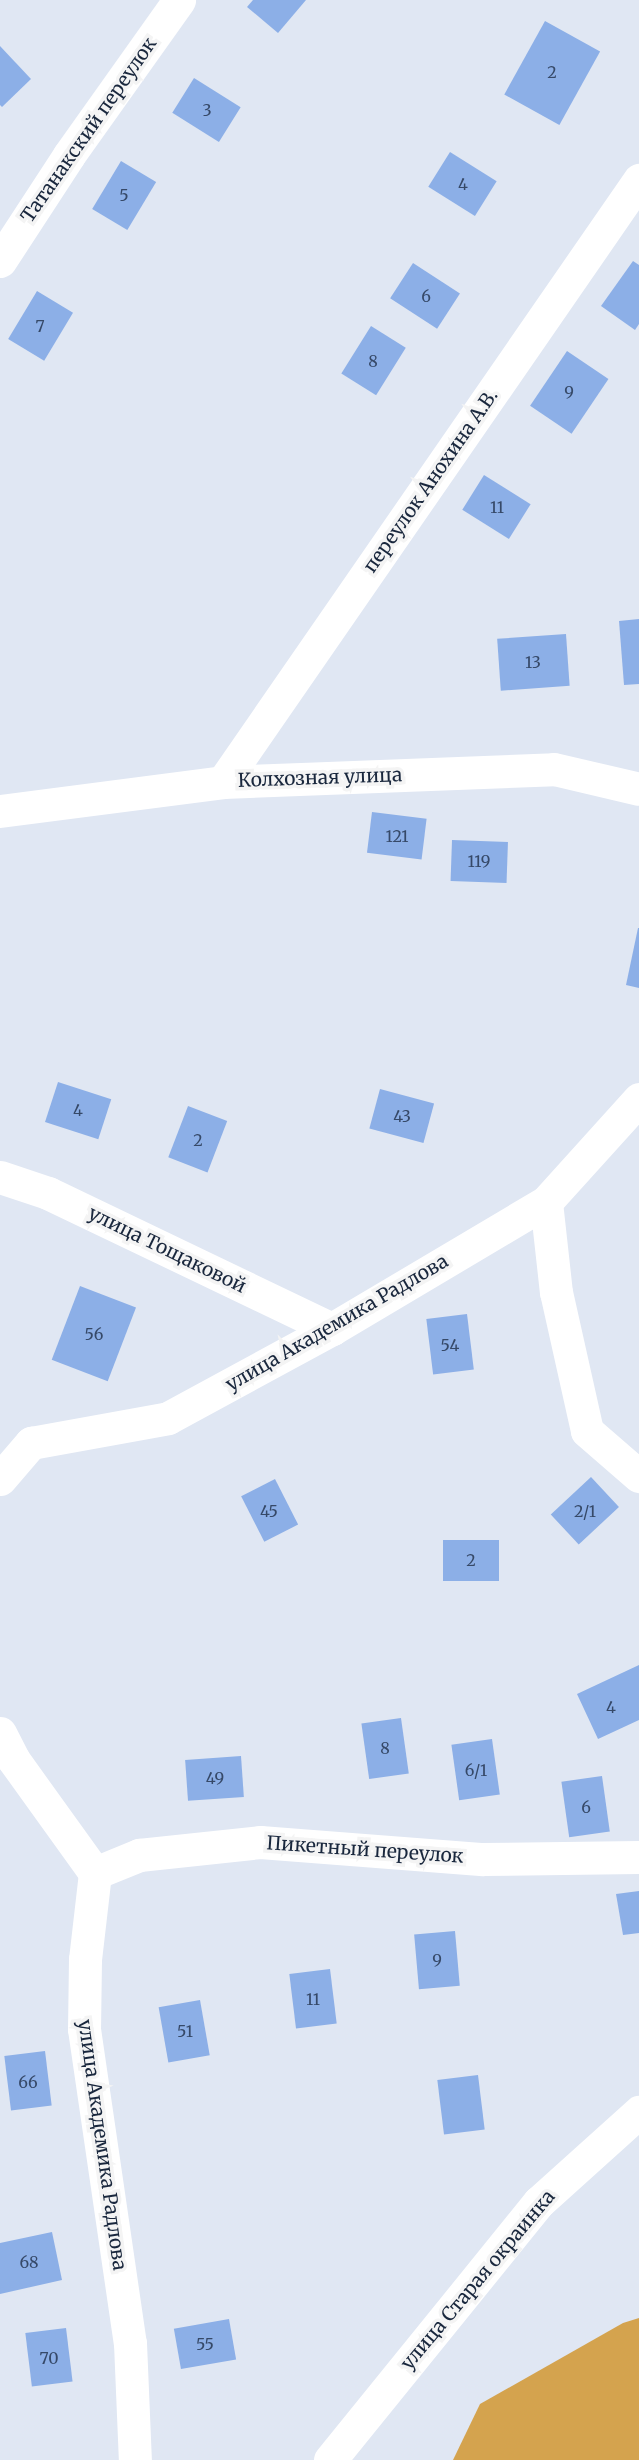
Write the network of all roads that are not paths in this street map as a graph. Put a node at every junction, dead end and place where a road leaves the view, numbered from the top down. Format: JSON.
{"nodes":[{"id":1,"x":179,"y":0,"type":"edge"},
{"id":2,"x":639,"y":180,"type":"edge"},
{"id":3,"x":0,"y":261,"type":"edge"},
{"id":4,"x":223,"y":782,"type":"junction"},
{"id":5,"x":639,"y":789,"type":"edge"},
{"id":6,"x":0,"y":811,"type":"edge"},
{"id":7,"x":639,"y":1099,"type":"edge"},
{"id":8,"x":0,"y":1177,"type":"edge"},
{"id":9,"x":546,"y":1202,"type":"junction"},
{"id":10,"x":332,"y":1329,"type":"junction"},
{"id":11,"x":639,"y":1476,"type":"edge"},
{"id":12,"x":0,"y":1479,"type":"edge"},
{"id":13,"x":0,"y":1733,"type":"edge"},
{"id":14,"x":639,"y":1857,"type":"edge"},
{"id":15,"x":95,"y":1873,"type":"junction"},
{"id":16,"x":639,"y":2112,"type":"edge"},
{"id":17,"x":135,"y":2460,"type":"edge"},
{"id":18,"x":330,"y":2460,"type":"edge"}],
"edges":[{"from":1,"to":3,"type":"street","name":"Татанакский переулок"},
{"from":2,"to":4,"type":"street","name":"переулок Анохина А.В."},
{"from":4,"to":5,"type":"street","name":"Колхозная улица"},
{"from":4,"to":6,"type":"street","name":"Колхозная улица"},
{"from":7,"to":9,"type":"street","name":"улица Академика Радлова"},
{"from":8,"to":10,"type":"street","name":"улица Тощаковой"},
{"from":9,"to":10,"type":"street","name":"улица Академика Радлова"},
{"from":9,"to":11,"type":"street"},
{"from":10,"to":12,"type":"street","name":"улица Академика Радлова"},
{"from":13,"to":15,"type":"street"},
{"from":14,"to":15,"type":"street","name":"Пикетный переулок"},
{"from":15,"to":17,"type":"street","name":"улица Академика Радлова"},
{"from":16,"to":18,"type":"street","name":"улица Старая окраинка"}]}
